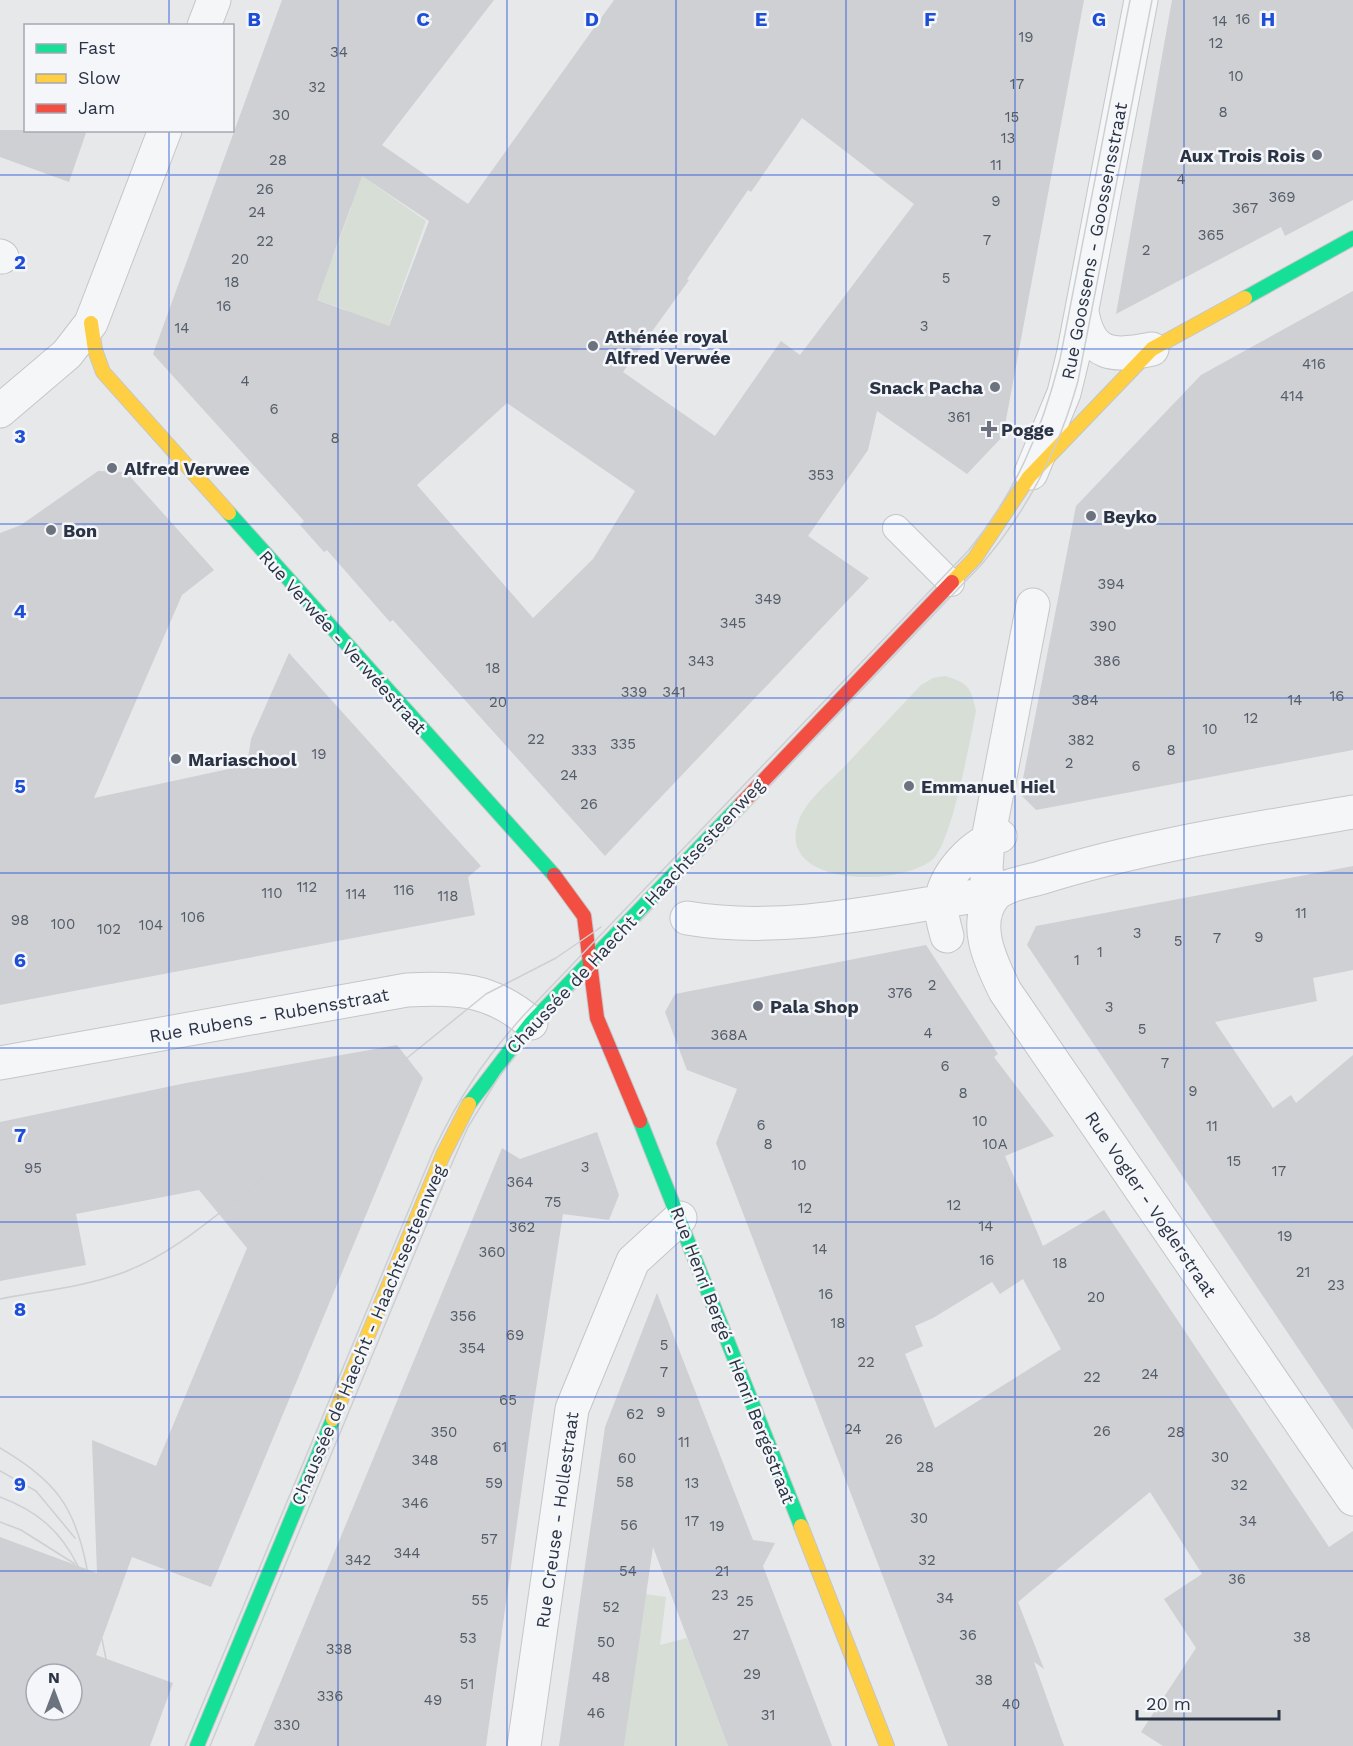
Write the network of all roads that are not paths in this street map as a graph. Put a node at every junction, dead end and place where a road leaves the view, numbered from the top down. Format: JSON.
{"nodes":[{"id":1,"x":213,"y":0,"type":"edge"},
{"id":2,"x":1141,"y":0,"type":"edge"},
{"id":3,"x":205,"y":24,"type":"edge"},
{"id":4,"x":164,"y":132,"type":"edge"},
{"id":5,"x":1353,"y":238,"type":"edge"},
{"id":6,"x":1082,"y":312,"type":"junction"},
{"id":7,"x":91,"y":323,"type":"junction"},
{"id":8,"x":1152,"y":349,"type":"junction"},
{"id":9,"x":0,"y":411,"type":"edge"},
{"id":10,"x":1029,"y":477,"type":"junction"},
{"id":11,"x":896,"y":528,"type":"dead end"},
{"id":12,"x":951,"y":583,"type":"junction"},
{"id":13,"x":1033,"y":605,"type":"dead end"},
{"id":14,"x":1353,"y":812,"type":"edge"},
{"id":15,"x":995,"y":837,"type":"junction"},
{"id":16,"x":991,"y":895,"type":"junction"},
{"id":17,"x":941,"y":901,"type":"junction"},
{"id":18,"x":687,"y":918,"type":"dead end"},
{"id":19,"x":947,"y":936,"type":"dead end"},
{"id":20,"x":590,"y":961,"type":"junction"},
{"id":21,"x":531,"y":1023,"type":"junction"},
{"id":22,"x":0,"y":1062,"type":"edge"},
{"id":23,"x":680,"y":1218,"type":"junction"},
{"id":24,"x":1353,"y":1499,"type":"edge"},
{"id":25,"x":197,"y":1746,"type":"edge"},
{"id":26,"x":524,"y":1746,"type":"edge"},
{"id":27,"x":887,"y":1746,"type":"edge"}],
"edges":[{"from":1,"to":3,"type":"street"},
{"from":2,"to":6,"type":"street","name":"Rue Goossens - Goossensstraat"},
{"from":4,"to":7,"type":"street"},
{"from":5,"to":8,"type":"street","name":"Chaussée de Haecht - Haachtsesteenweg"},
{"from":6,"to":8,"type":"street","name":"Chaussée de Haecht - Haachtsesteenweg"},
{"from":6,"to":10,"type":"street","name":"Rue Goossens - Goossensstraat"},
{"from":7,"to":9,"type":"street"},
{"from":7,"to":20,"type":"street","name":"Rue Verwée - Verwéestraat"},
{"from":8,"to":10,"type":"street","name":"Chaussée de Haecht - Haachtsesteenweg"},
{"from":10,"to":12,"type":"street","name":"Chaussée de Haecht - Haachtsesteenweg"},
{"from":11,"to":12,"type":"lane"},
{"from":12,"to":20,"type":"street","name":"Chaussée de Haecht - Haachtsesteenweg"},
{"from":13,"to":15,"type":"street"},
{"from":14,"to":16,"type":"street"},
{"from":15,"to":16,"type":"street"},
{"from":15,"to":17,"type":"street"},
{"from":16,"to":17,"type":"street"},
{"from":16,"to":24,"type":"street","name":"Rue Vogler - Voglerstraat"},
{"from":17,"to":18,"type":"street"},
{"from":17,"to":19,"type":"street"},
{"from":20,"to":21,"type":"street","name":"Chaussée de Haecht - Haachtsesteenweg"},
{"from":20,"to":23,"type":"street","name":"Rue Henri Bergé - Henri Bergéstraat"},
{"from":21,"to":22,"type":"street","name":"Rue Rubens - Rubensstraat"},
{"from":21,"to":25,"type":"street","name":"Chaussée de Haecht - Haachtsesteenweg"},
{"from":23,"to":26,"type":"street","name":"Rue Creuse - Hollestraat"},
{"from":23,"to":27,"type":"street","name":"Rue Henri Bergé - Henri Bergéstraat"}]}
